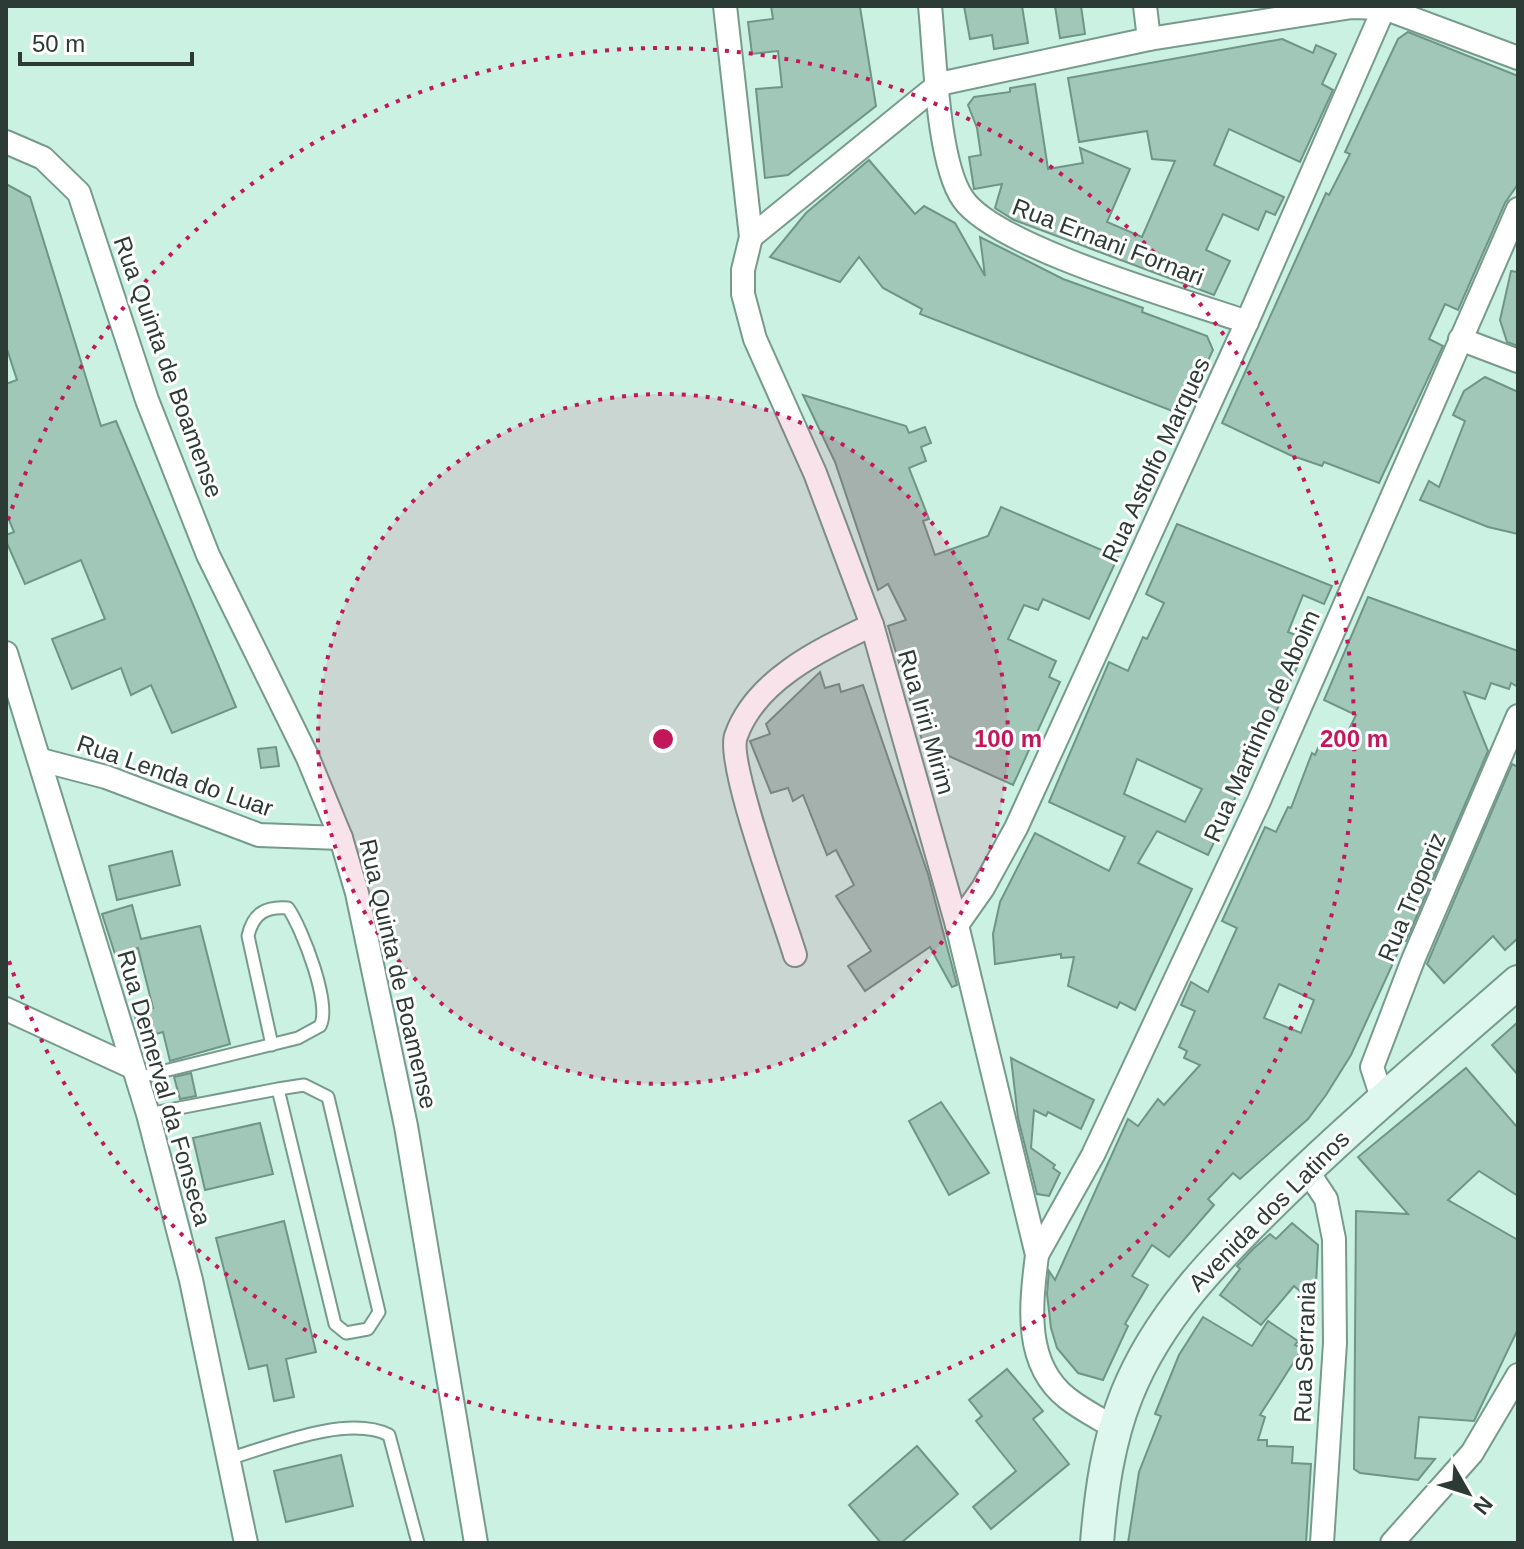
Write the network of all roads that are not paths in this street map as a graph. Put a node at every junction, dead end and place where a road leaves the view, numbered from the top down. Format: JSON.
{"nodes":[{"id":1,"x":725,"y":6,"type":"edge"},
{"id":2,"x":930,"y":6,"type":"edge"},
{"id":3,"x":1145,"y":6,"type":"edge"},
{"id":4,"x":1352,"y":6,"type":"edge"},
{"id":5,"x":1384,"y":8,"type":"edge"},
{"id":6,"x":1149,"y":39,"type":"junction"},
{"id":7,"x":1518,"y":58,"type":"edge"},
{"id":8,"x":939,"y":84,"type":"junction"},
{"id":9,"x":6,"y":142,"type":"edge"},
{"id":10,"x":1518,"y":209,"type":"edge"},
{"id":11,"x":751,"y":237,"type":"junction"},
{"id":12,"x":1247,"y":322,"type":"junction"},
{"id":13,"x":1460,"y":339,"type":"junction"},
{"id":14,"x":1518,"y":361,"type":"edge"},
{"id":15,"x":872,"y":625,"type":"junction"},
{"id":16,"x":6,"y":653,"type":"edge"},
{"id":17,"x":1518,"y":716,"type":"edge"},
{"id":18,"x":41,"y":760,"type":"junction"},
{"id":19,"x":341,"y":838,"type":"junction"},
{"id":20,"x":957,"y":925,"type":"junction"},
{"id":21,"x":795,"y":955,"type":"dead end"},
{"id":22,"x":1518,"y":982,"type":"edge"},
{"id":23,"x":6,"y":1009,"type":"edge"},
{"id":24,"x":272,"y":1045,"type":"junction"},
{"id":25,"x":134,"y":1072,"type":"junction"},
{"id":26,"x":278,"y":1089,"type":"junction"},
{"id":27,"x":1383,"y":1101,"type":"junction"},
{"id":28,"x":148,"y":1114,"type":"junction"},
{"id":29,"x":1306,"y":1169,"type":"junction"},
{"id":30,"x":1037,"y":1255,"type":"junction"},
{"id":31,"x":1518,"y":1375,"type":"edge"},
{"id":32,"x":1115,"y":1428,"type":"junction"},
{"id":33,"x":228,"y":1459,"type":"junction"},
{"id":34,"x":246,"y":1543,"type":"edge"},
{"id":35,"x":418,"y":1543,"type":"edge"},
{"id":36,"x":476,"y":1543,"type":"edge"},
{"id":37,"x":1097,"y":1543,"type":"edge"},
{"id":38,"x":1322,"y":1543,"type":"edge"},
{"id":39,"x":1392,"y":1543,"type":"edge"}],
"edges":[{"from":1,"to":11,"type":"street","name":"Rua Iriri Mirim"},
{"from":2,"to":8,"type":"street","name":"Rua Ernani Fornari"},
{"from":3,"to":6,"type":"street"},
{"from":4,"to":5,"type":"street"},
{"from":4,"to":6,"type":"street"},
{"from":5,"to":7,"type":"street"},
{"from":5,"to":12,"type":"street","name":"Rua Astolfo Marques"},
{"from":6,"to":8,"type":"street"},
{"from":8,"to":11,"type":"street"},
{"from":8,"to":12,"type":"street","name":"Rua Ernani Fornari"},
{"from":9,"to":19,"type":"street","name":"Rua Quinta de Boamense"},
{"from":10,"to":13,"type":"street","name":"Rua Martinho de Aboim"},
{"from":11,"to":15,"type":"street","name":"Rua Iriri Mirim"},
{"from":12,"to":20,"type":"street","name":"Rua Astolfo Marques"},
{"from":13,"to":14,"type":"street"},
{"from":13,"to":30,"type":"street","name":"Rua Martinho de Aboim"},
{"from":15,"to":20,"type":"street","name":"Rua Iriri Mirim"},
{"from":15,"to":21,"type":"street"},
{"from":16,"to":18,"type":"street","name":"Rua Demerval da Fonseca"},
{"from":17,"to":27,"type":"street","name":"Rua Troporiz"},
{"from":18,"to":19,"type":"street","name":"Rua Lenda do Luar"},
{"from":18,"to":25,"type":"street","name":"Rua Demerval da Fonseca"},
{"from":19,"to":36,"type":"street","name":"Rua Quinta de Boamense"},
{"from":20,"to":30,"type":"street","name":"Rua Iriri Mirim"},
{"from":22,"to":27,"type":"main road","name":"Avenida dos Latinos"},
{"from":23,"to":25,"type":"street"},
{"from":24,"to":24,"type":"lane"},
{"from":24,"to":25,"type":"lane"},
{"from":25,"to":28,"type":"street","name":"Rua Demerval da Fonseca"},
{"from":26,"to":26,"type":"lane"},
{"from":26,"to":28,"type":"lane"},
{"from":27,"to":29,"type":"main road","name":"Avenida dos Latinos"},
{"from":28,"to":33,"type":"street","name":"Rua Demerval da Fonseca"},
{"from":29,"to":32,"type":"main road","name":"Avenida dos Latinos"},
{"from":29,"to":38,"type":"street","name":"Rua Serrania"},
{"from":30,"to":32,"type":"street","name":"Rua Iriri Mirim"},
{"from":31,"to":39,"type":"street"},
{"from":32,"to":37,"type":"main road","name":"Avenida dos Latinos"},
{"from":33,"to":34,"type":"street","name":"Rua Demerval da Fonseca"},
{"from":33,"to":35,"type":"lane"}]}
